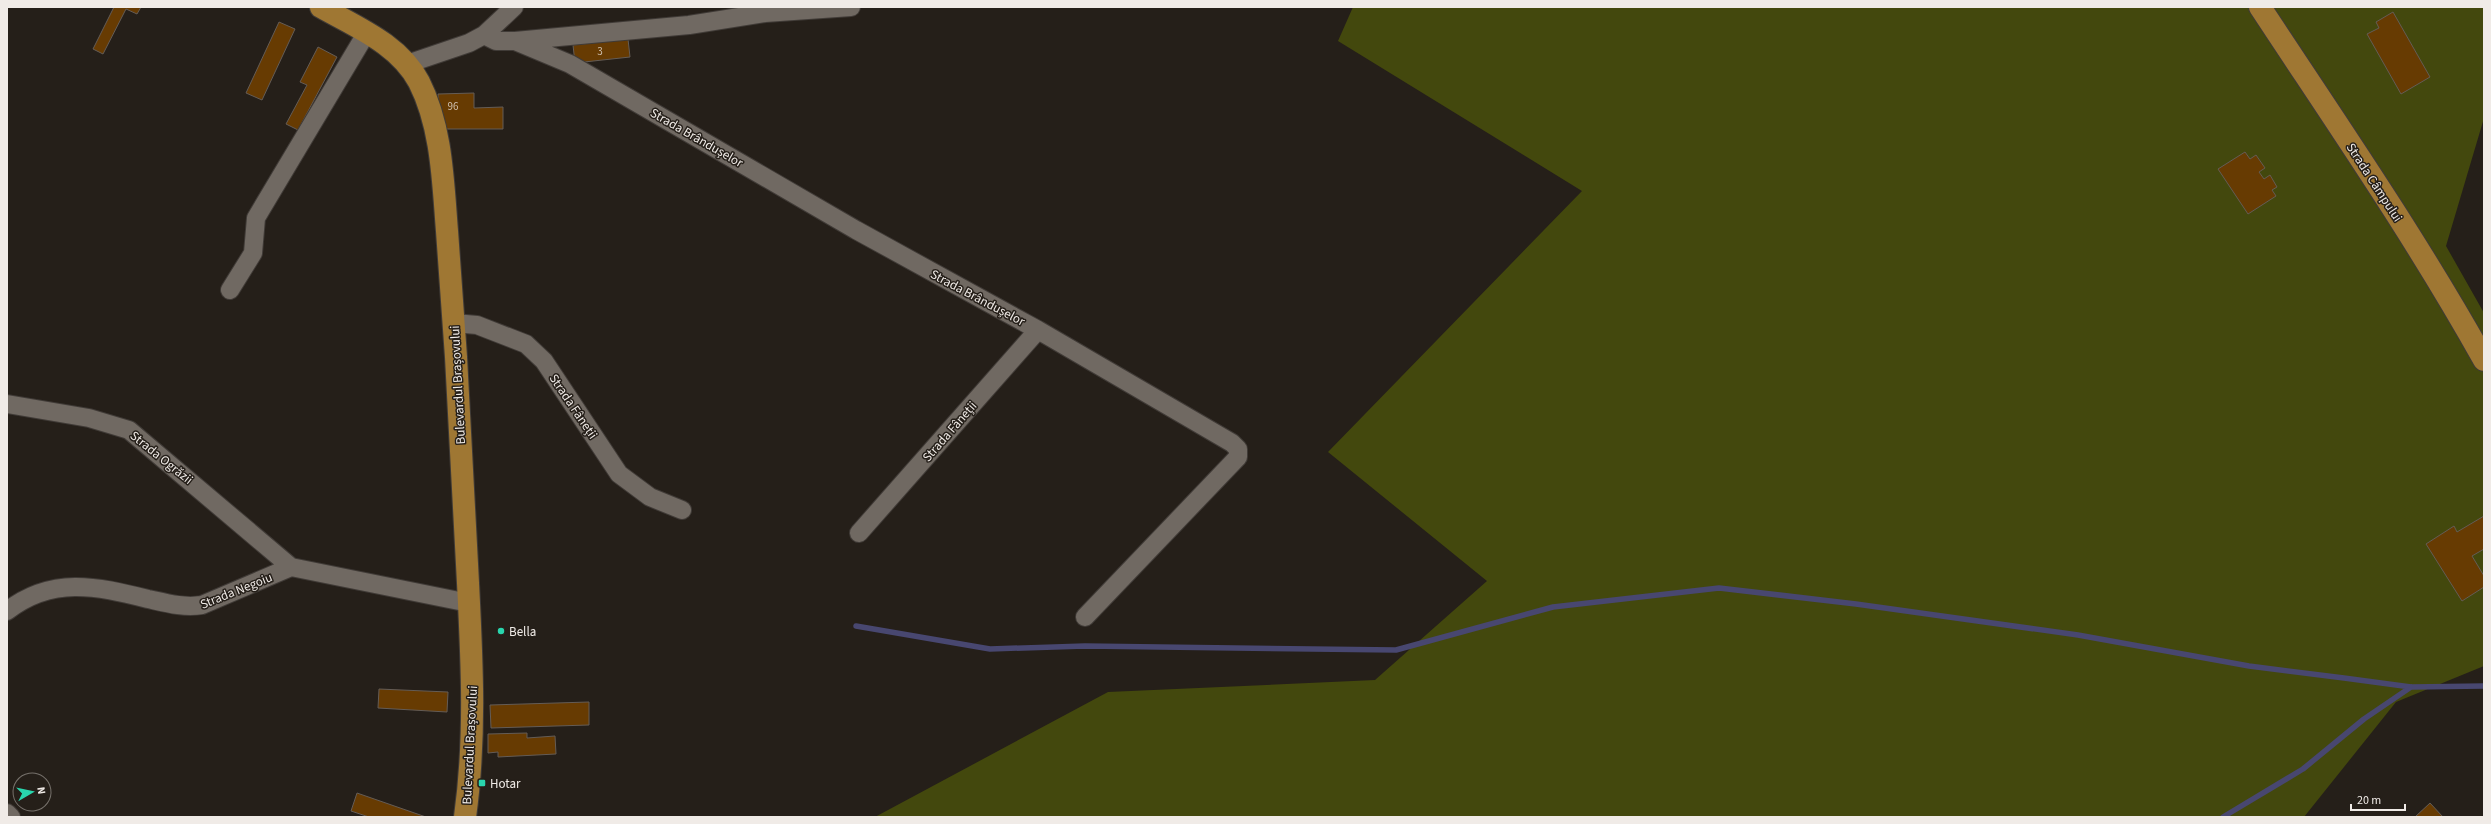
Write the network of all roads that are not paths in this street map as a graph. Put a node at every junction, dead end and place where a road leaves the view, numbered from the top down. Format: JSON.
{"nodes":[{"id":1,"x":321,"y":7,"type":"edge"},
{"id":2,"x":514,"y":7,"type":"edge"},
{"id":3,"x":851,"y":7,"type":"edge"},
{"id":4,"x":2260,"y":7,"type":"edge"},
{"id":5,"x":367,"y":32,"type":"junction"},
{"id":6,"x":484,"y":36,"type":"junction"},
{"id":7,"x":515,"y":40,"type":"junction"},
{"id":8,"x":407,"y":64,"type":"junction"},
{"id":9,"x":230,"y":290,"type":"dead end"},
{"id":10,"x":454,"y":323,"type":"junction"},
{"id":11,"x":1038,"y":330,"type":"junction"},
{"id":12,"x":2484,"y":360,"type":"edge"},
{"id":13,"x":7,"y":404,"type":"edge"},
{"id":14,"x":682,"y":510,"type":"dead end"},
{"id":15,"x":859,"y":533,"type":"dead end"},
{"id":16,"x":291,"y":567,"type":"junction"},
{"id":17,"x":469,"y":603,"type":"junction"},
{"id":18,"x":7,"y":611,"type":"edge"},
{"id":19,"x":1085,"y":617,"type":"dead end"},
{"id":20,"x":7,"y":813,"type":"edge"},
{"id":21,"x":11,"y":817,"type":"edge"},
{"id":22,"x":465,"y":817,"type":"edge"}],
"edges":[{"from":1,"to":5,"type":"main road","name":"Bulevardul Brașovului"},
{"from":2,"to":6,"type":"street"},
{"from":3,"to":7,"type":"street","name":"Strada Brândușelor"},
{"from":4,"to":12,"type":"main road","name":"Strada Câmpului"},
{"from":5,"to":8,"type":"main road","name":"Bulevardul Brașovului"},
{"from":5,"to":9,"type":"street"},
{"from":6,"to":7,"type":"street","name":"Strada Brândușelor"},
{"from":6,"to":8,"type":"street"},
{"from":7,"to":11,"type":"street","name":"Strada Brândușelor"},
{"from":8,"to":10,"type":"main road","name":"Bulevardul Brașovului"},
{"from":10,"to":14,"type":"street","name":"Strada Fâneții"},
{"from":10,"to":17,"type":"main road","name":"Bulevardul Brașovului"},
{"from":11,"to":15,"type":"street","name":"Strada Fâneții"},
{"from":11,"to":19,"type":"street","name":"Strada Brândușelor"},
{"from":13,"to":16,"type":"street","name":"Strada Ogrăzii"},
{"from":16,"to":17,"type":"street"},
{"from":16,"to":18,"type":"street","name":"Strada Negoiu"},
{"from":17,"to":22,"type":"main road","name":"Bulevardul Brașovului"},
{"from":20,"to":21,"type":"street"}]}
